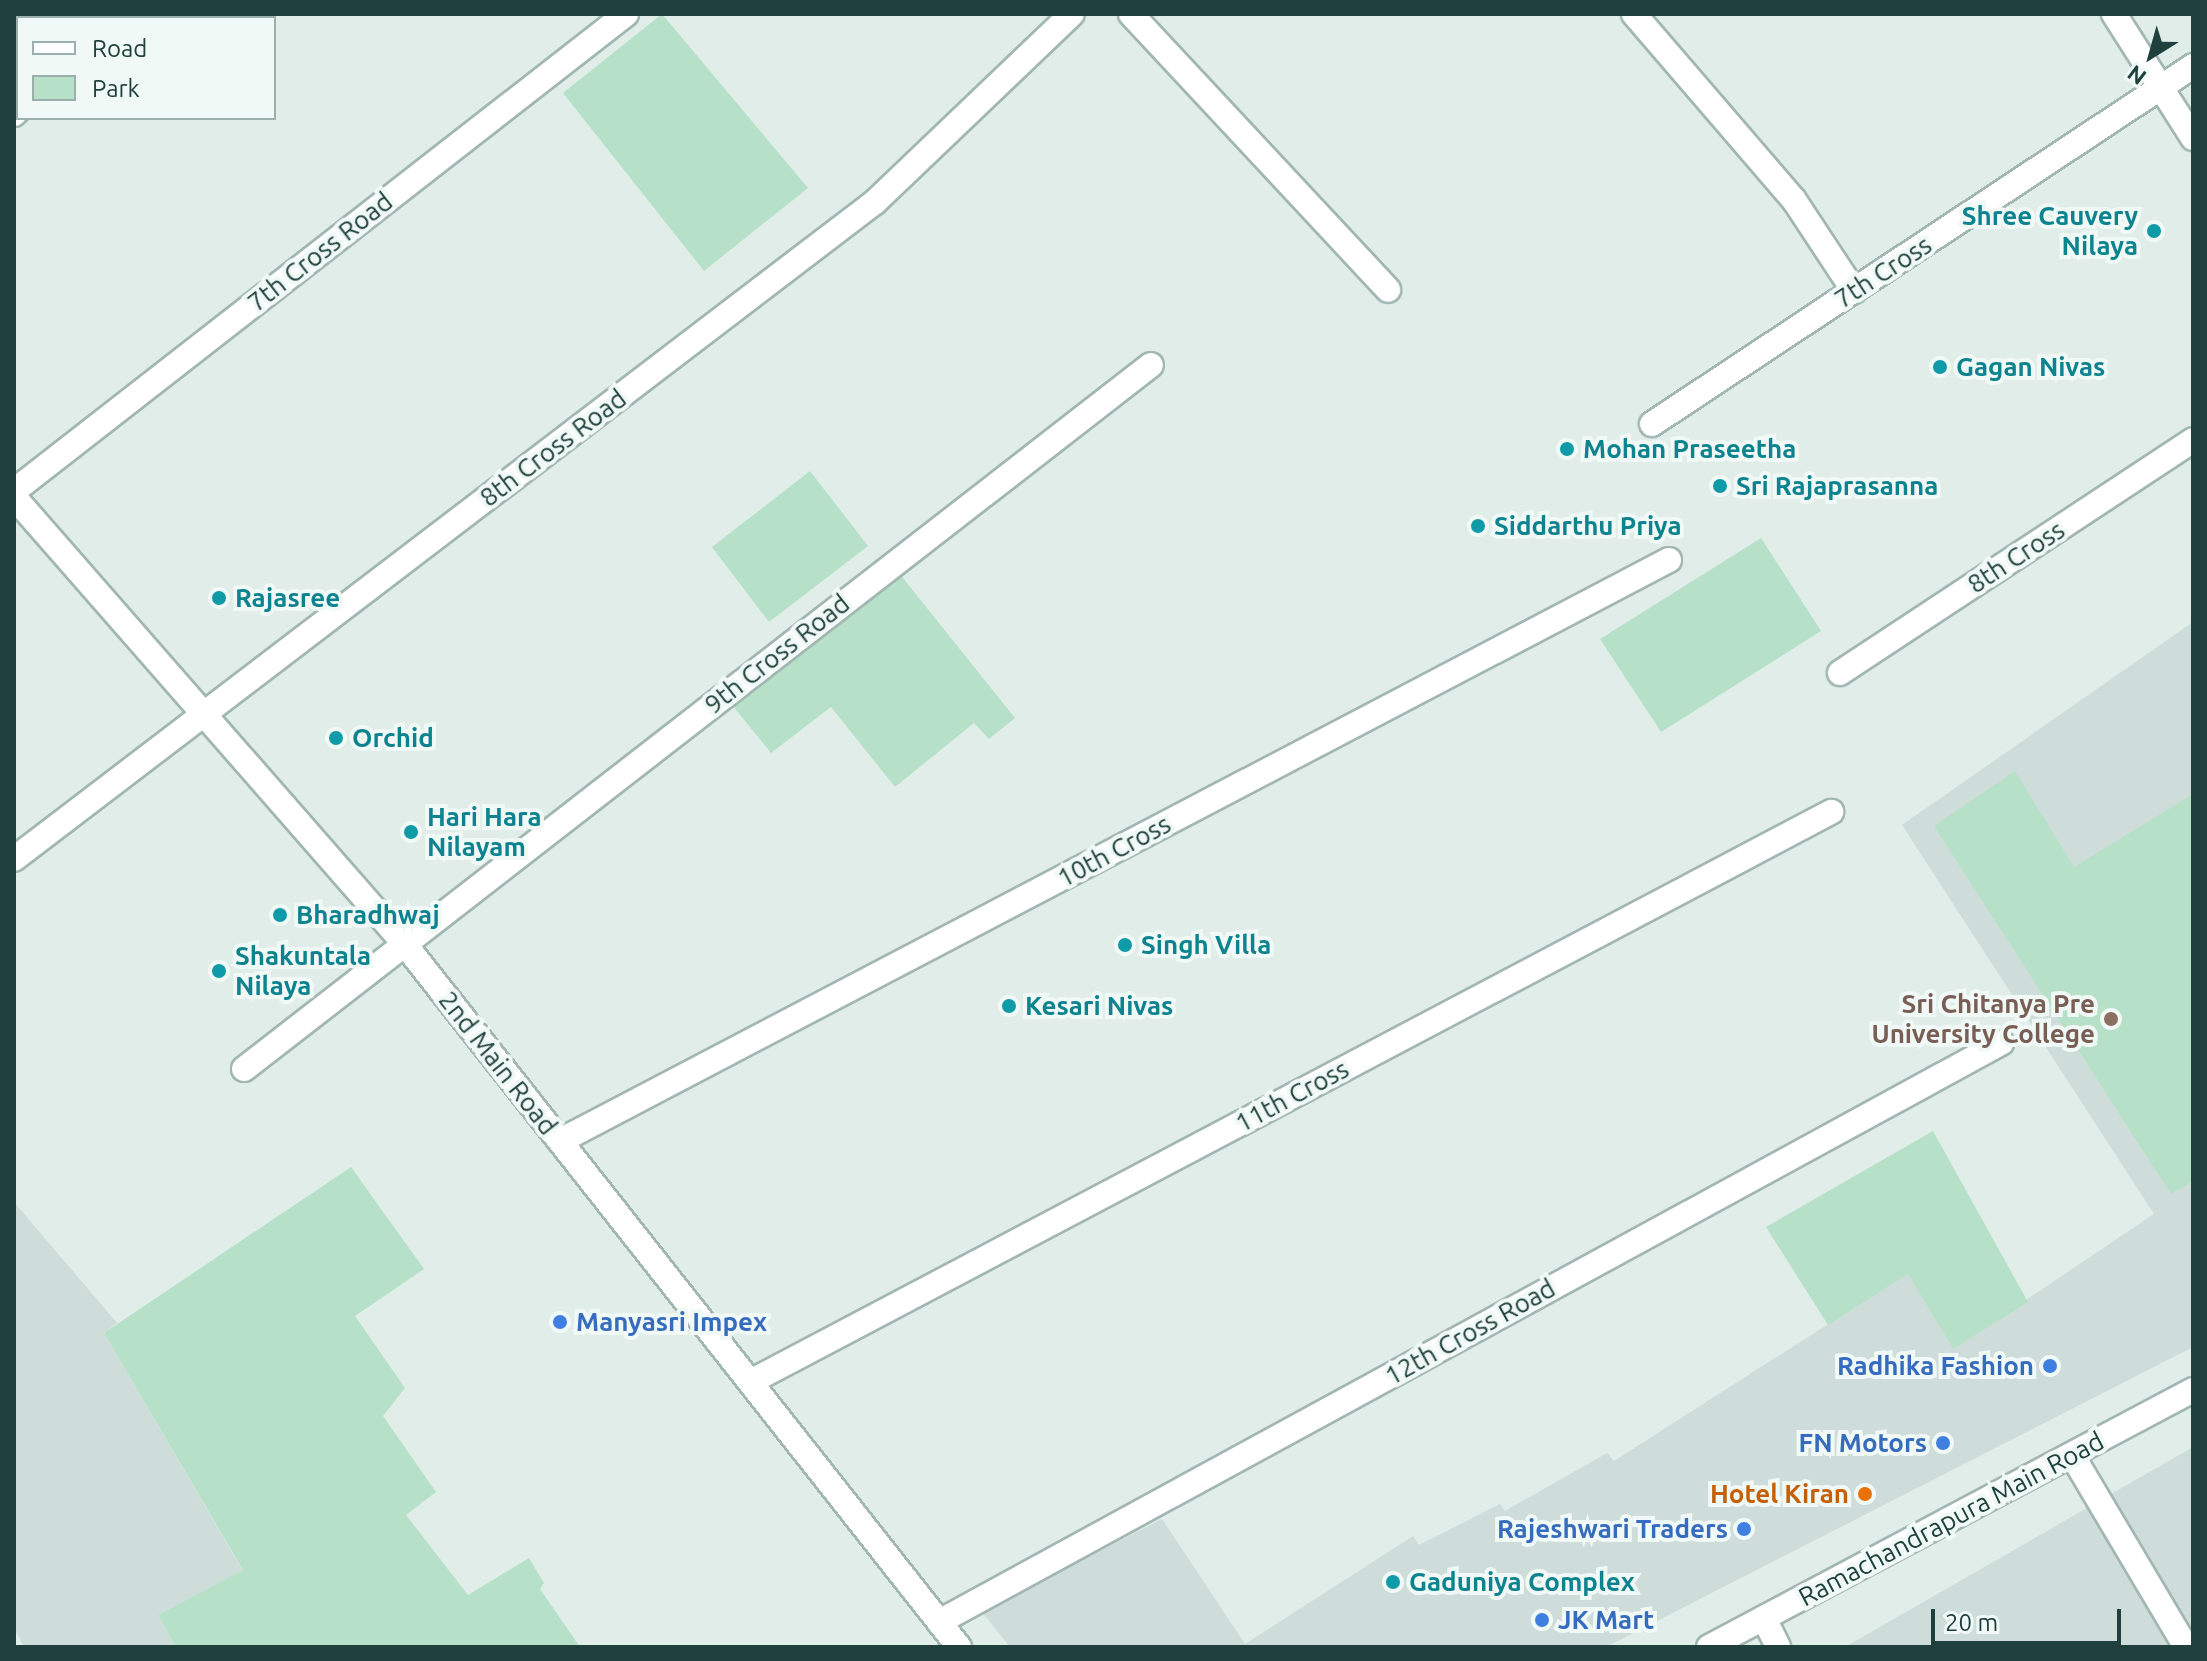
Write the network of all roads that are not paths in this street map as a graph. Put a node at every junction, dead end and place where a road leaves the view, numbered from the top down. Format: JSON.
{"nodes":[{"id":1,"x":626,"y":14,"type":"edge"},
{"id":2,"x":1072,"y":14,"type":"edge"},
{"id":3,"x":1131,"y":14,"type":"edge"},
{"id":4,"x":1634,"y":14,"type":"edge"},
{"id":5,"x":2114,"y":14,"type":"edge"},
{"id":6,"x":2193,"y":66,"type":"edge"},
{"id":7,"x":2162,"y":87,"type":"junction"},
{"id":8,"x":2193,"y":138,"type":"edge"},
{"id":9,"x":1388,"y":290,"type":"dead end"},
{"id":10,"x":1854,"y":291,"type":"junction"},
{"id":11,"x":1151,"y":365,"type":"dead end"},
{"id":12,"x":1652,"y":424,"type":"dead end"},
{"id":13,"x":2193,"y":440,"type":"edge"},
{"id":14,"x":14,"y":491,"type":"edge"},
{"id":15,"x":14,"y":497,"type":"edge"},
{"id":16,"x":1669,"y":560,"type":"dead end"},
{"id":17,"x":1840,"y":673,"type":"dead end"},
{"id":18,"x":207,"y":711,"type":"junction"},
{"id":19,"x":1831,"y":812,"type":"dead end"},
{"id":20,"x":14,"y":859,"type":"edge"},
{"id":21,"x":403,"y":942,"type":"junction"},
{"id":22,"x":2001,"y":1043,"type":"dead end"},
{"id":23,"x":244,"y":1069,"type":"dead end"},
{"id":24,"x":560,"y":1141,"type":"junction"},
{"id":25,"x":754,"y":1380,"type":"junction"},
{"id":26,"x":2193,"y":1390,"type":"edge"},
{"id":27,"x":2072,"y":1455,"type":"junction"},
{"id":28,"x":1764,"y":1618,"type":"junction"},
{"id":29,"x":939,"y":1622,"type":"junction"},
{"id":30,"x":959,"y":1647,"type":"edge"},
{"id":31,"x":1709,"y":1647,"type":"edge"},
{"id":32,"x":1778,"y":1647,"type":"edge"},
{"id":33,"x":2186,"y":1647,"type":"edge"}],
"edges":[{"from":1,"to":14,"type":"street","name":"7th Cross Road"},
{"from":2,"to":18,"type":"street","name":"8th Cross Road"},
{"from":3,"to":9,"type":"street"},
{"from":4,"to":10,"type":"street"},
{"from":5,"to":7,"type":"street"},
{"from":6,"to":7,"type":"street","name":"7th Cross"},
{"from":7,"to":8,"type":"street"},
{"from":7,"to":10,"type":"street","name":"7th Cross"},
{"from":10,"to":12,"type":"street","name":"7th Cross"},
{"from":11,"to":21,"type":"street","name":"9th Cross Road"},
{"from":13,"to":17,"type":"street","name":"8th Cross"},
{"from":15,"to":18,"type":"street","name":"2nd Main Road"},
{"from":16,"to":24,"type":"street","name":"10th Cross"},
{"from":18,"to":20,"type":"street","name":"8th Cross Road"},
{"from":18,"to":21,"type":"street","name":"2nd Main Road"},
{"from":19,"to":25,"type":"street","name":"11th Cross"},
{"from":21,"to":23,"type":"street","name":"9th Cross Road"},
{"from":21,"to":24,"type":"street","name":"2nd Main Road"},
{"from":22,"to":29,"type":"street","name":"12th Cross Road"},
{"from":24,"to":25,"type":"street","name":"2nd Main Road"},
{"from":25,"to":29,"type":"street","name":"2nd Main Road"},
{"from":26,"to":27,"type":"street","name":"Ramachandrapura Main Road"},
{"from":27,"to":28,"type":"street","name":"Ramachandrapura Main Road"},
{"from":27,"to":33,"type":"street"},
{"from":28,"to":31,"type":"street","name":"Ramachandrapura Main Road"},
{"from":28,"to":32,"type":"street"},
{"from":29,"to":30,"type":"street","name":"2nd Main Road"}]}
